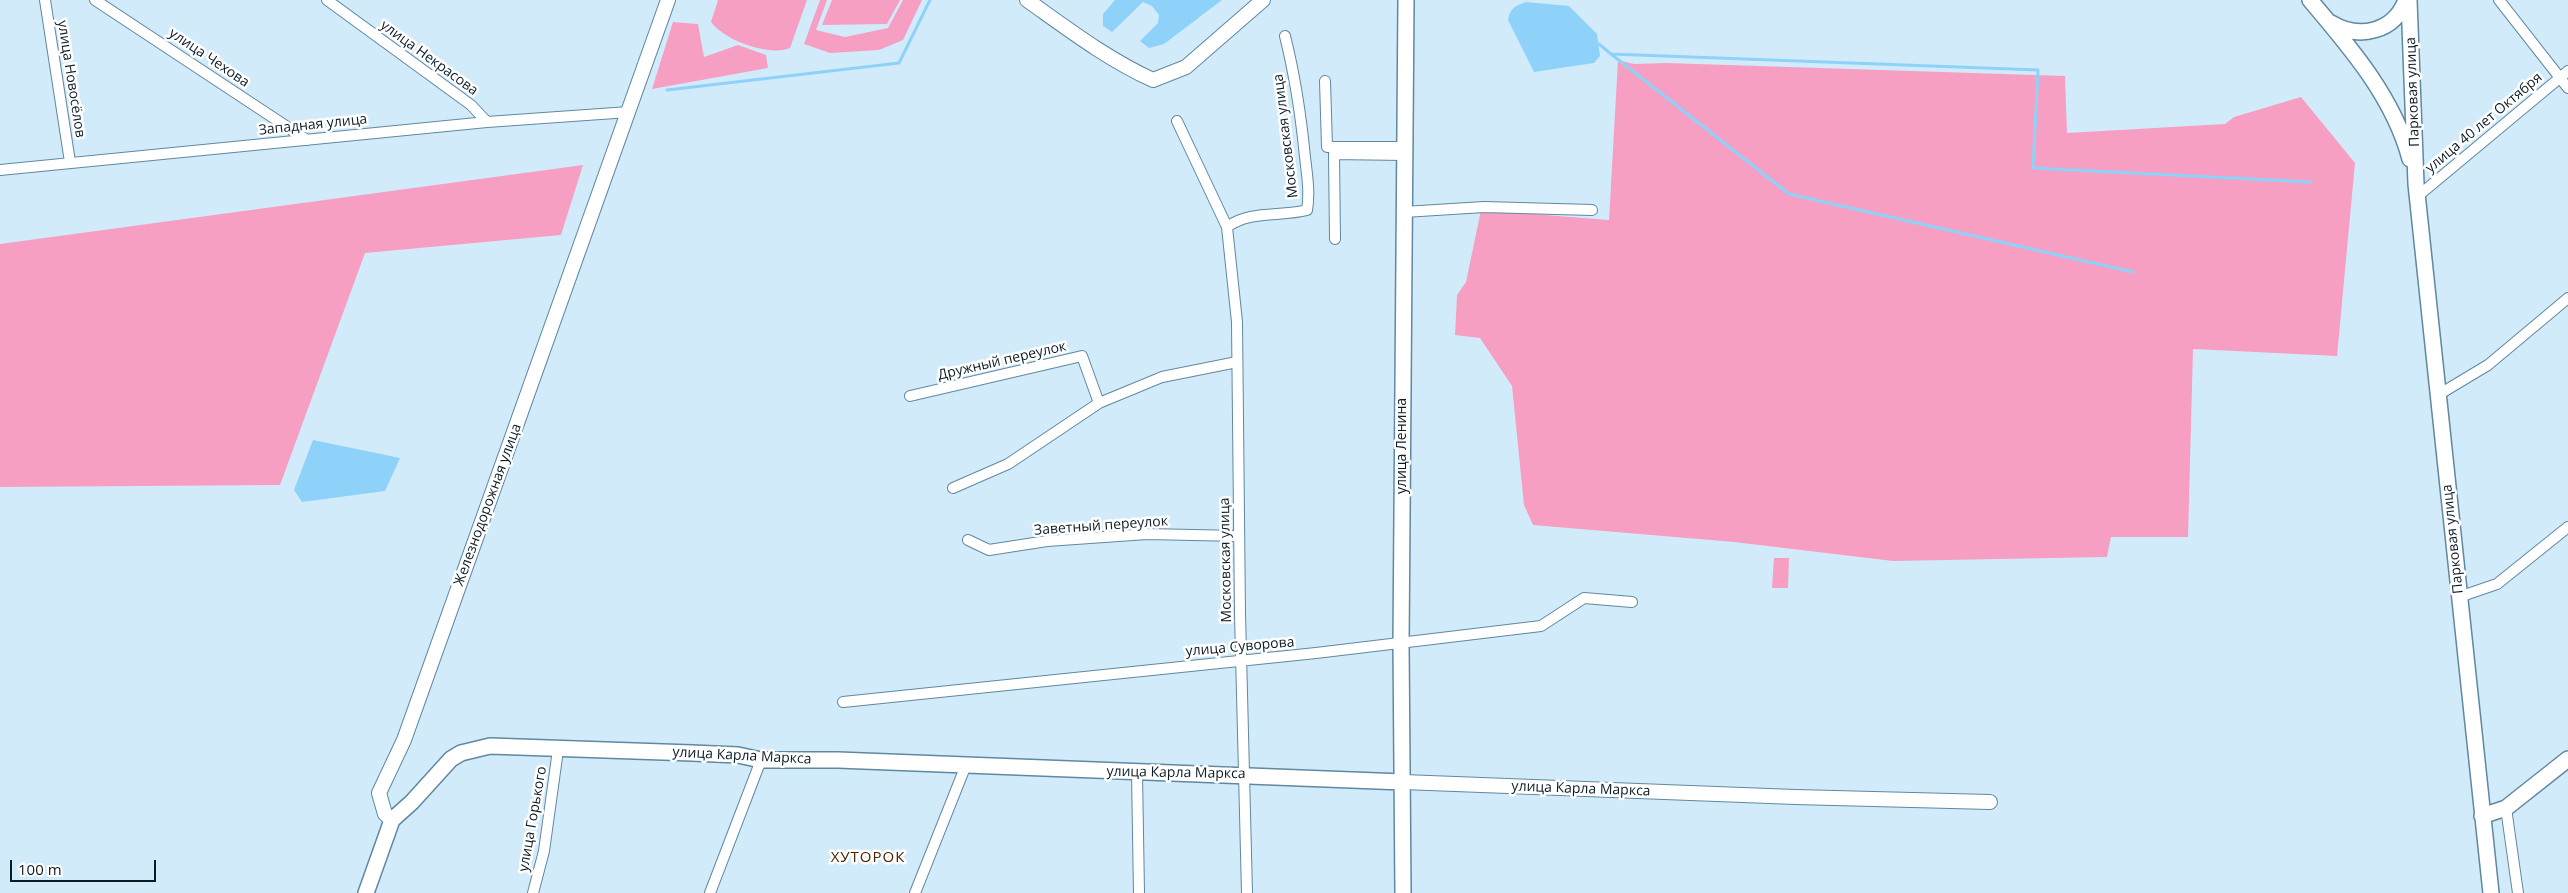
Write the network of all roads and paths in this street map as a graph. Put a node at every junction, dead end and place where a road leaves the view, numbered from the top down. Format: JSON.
{"nodes":[{"id":1,"x":45,"y":0,"type":"edge"},
{"id":2,"x":95,"y":0,"type":"edge"},
{"id":3,"x":327,"y":0,"type":"edge"},
{"id":4,"x":668,"y":0,"type":"edge"},
{"id":5,"x":1027,"y":0,"type":"edge"},
{"id":6,"x":1263,"y":0,"type":"edge"},
{"id":7,"x":1406,"y":0,"type":"edge"},
{"id":8,"x":2310,"y":0,"type":"edge"},
{"id":9,"x":2315,"y":0,"type":"edge"},
{"id":10,"x":2408,"y":0,"type":"edge"},
{"id":11,"x":2499,"y":0,"type":"edge"},
{"id":12,"x":2322,"y":14,"type":"junction"},
{"id":13,"x":1285,"y":36,"type":"dead end"},
{"id":14,"x":2568,"y":71,"type":"edge"},
{"id":15,"x":2559,"y":78,"type":"junction"},
{"id":16,"x":1325,"y":81,"type":"dead end"},
{"id":17,"x":2568,"y":88,"type":"edge"},
{"id":18,"x":629,"y":112,"type":"junction"},
{"id":19,"x":1177,"y":121,"type":"dead end"},
{"id":20,"x":487,"y":122,"type":"junction"},
{"id":21,"x":307,"y":140,"type":"junction"},
{"id":22,"x":1405,"y":151,"type":"junction"},
{"id":23,"x":70,"y":162,"type":"junction"},
{"id":24,"x":0,"y":170,"type":"edge"},
{"id":25,"x":2417,"y":190,"type":"junction"},
{"id":26,"x":1592,"y":210,"type":"dead end"},
{"id":27,"x":1404,"y":212,"type":"junction"},
{"id":28,"x":1227,"y":227,"type":"junction"},
{"id":29,"x":1335,"y":239,"type":"dead end"},
{"id":30,"x":2568,"y":298,"type":"edge"},
{"id":31,"x":1238,"y":362,"type":"junction"},
{"id":32,"x":2438,"y":395,"type":"junction"},
{"id":33,"x":910,"y":396,"type":"dead end"},
{"id":34,"x":1099,"y":403,"type":"junction"},
{"id":35,"x":954,"y":488,"type":"dead end"},
{"id":36,"x":2568,"y":527,"type":"edge"},
{"id":37,"x":1239,"y":536,"type":"junction"},
{"id":38,"x":968,"y":540,"type":"dead end"},
{"id":39,"x":2459,"y":597,"type":"junction"},
{"id":40,"x":1632,"y":602,"type":"dead end"},
{"id":41,"x":1401,"y":643,"type":"junction"},
{"id":42,"x":1242,"y":659,"type":"junction"},
{"id":43,"x":843,"y":702,"type":"dead end"},
{"id":44,"x":558,"y":750,"type":"junction"},
{"id":45,"x":761,"y":760,"type":"junction"},
{"id":46,"x":2568,"y":760,"type":"edge"},
{"id":47,"x":966,"y":766,"type":"junction"},
{"id":48,"x":1137,"y":772,"type":"junction"},
{"id":49,"x":1245,"y":774,"type":"junction"},
{"id":50,"x":1403,"y":782,"type":"junction"},
{"id":51,"x":1990,"y":802,"type":"dead end"},
{"id":52,"x":2506,"y":808,"type":"junction"},
{"id":53,"x":2482,"y":816,"type":"junction"},
{"id":54,"x":392,"y":820,"type":"junction"},
{"id":55,"x":366,"y":893,"type":"edge"},
{"id":56,"x":533,"y":893,"type":"edge"},
{"id":57,"x":710,"y":893,"type":"edge"},
{"id":58,"x":915,"y":893,"type":"edge"},
{"id":59,"x":1139,"y":893,"type":"edge"},
{"id":60,"x":1247,"y":893,"type":"edge"},
{"id":61,"x":1402,"y":893,"type":"edge"},
{"id":62,"x":2491,"y":893,"type":"edge"},
{"id":63,"x":2518,"y":893,"type":"edge"}],
"edges":[{"from":1,"to":23,"type":"street","name":"улица Новосёлов"},
{"from":2,"to":21,"type":"street","name":"улица Чехова"},
{"from":3,"to":20,"type":"street","name":"улица Некрасова"},
{"from":4,"to":18,"type":"street"},
{"from":5,"to":6,"type":"street"},
{"from":7,"to":22,"type":"main road","name":"улица Ленина"},
{"from":8,"to":12,"type":"main road"},
{"from":9,"to":12,"type":"main road"},
{"from":10,"to":12,"type":"main road"},
{"from":10,"to":25,"type":"main road","name":"Парковая улица"},
{"from":11,"to":15,"type":"street"},
{"from":12,"to":25,"type":"main road","name":"Парковая улица"},
{"from":13,"to":28,"type":"street","name":"Московская улица"},
{"from":14,"to":15,"type":"street","name":"улица 40 лет Октября"},
{"from":15,"to":17,"type":"street"},
{"from":15,"to":25,"type":"street","name":"улица 40 лет Октября"},
{"from":16,"to":22,"type":"street"},
{"from":18,"to":20,"type":"street","name":"Западная улица"},
{"from":18,"to":54,"type":"street","name":"Железнодорожная улица"},
{"from":19,"to":28,"type":"street","name":"Московская улица"},
{"from":20,"to":21,"type":"street","name":"Западная улица"},
{"from":21,"to":23,"type":"street","name":"Западная улица"},
{"from":22,"to":27,"type":"main road","name":"улица Ленина"},
{"from":22,"to":29,"type":"street"},
{"from":23,"to":24,"type":"street","name":"Западная улица"},
{"from":25,"to":32,"type":"main road","name":"Парковая улица"},
{"from":26,"to":27,"type":"street"},
{"from":27,"to":41,"type":"main road","name":"улица Ленина"},
{"from":28,"to":31,"type":"street","name":"Московская улица"},
{"from":30,"to":32,"type":"street"},
{"from":31,"to":34,"type":"street"},
{"from":31,"to":37,"type":"street","name":"Московская улица"},
{"from":32,"to":39,"type":"main road","name":"Парковая улица"},
{"from":33,"to":34,"type":"street","name":"Дружный переулок"},
{"from":34,"to":35,"type":"street"},
{"from":36,"to":39,"type":"street"},
{"from":37,"to":38,"type":"street","name":"Заветный переулок"},
{"from":37,"to":42,"type":"street","name":"Московская улица"},
{"from":39,"to":53,"type":"main road","name":"Парковая улица"},
{"from":40,"to":41,"type":"street","name":"улица Суворова"},
{"from":41,"to":42,"type":"street","name":"улица Суворова"},
{"from":41,"to":50,"type":"main road","name":"улица Ленина"},
{"from":42,"to":43,"type":"street","name":"улица Суворова"},
{"from":42,"to":49,"type":"street","name":"Московская улица"},
{"from":44,"to":45,"type":"main road","name":"улица Карла Маркса"},
{"from":44,"to":54,"type":"main road","name":"улица Карла Маркса"},
{"from":44,"to":56,"type":"street","name":"улица Горького"},
{"from":45,"to":47,"type":"main road","name":"улица Карла Маркса"},
{"from":45,"to":57,"type":"street"},
{"from":46,"to":52,"type":"main road"},
{"from":47,"to":48,"type":"main road","name":"улица Карла Маркса"},
{"from":47,"to":58,"type":"street"},
{"from":48,"to":49,"type":"main road","name":"улица Карла Маркса"},
{"from":48,"to":59,"type":"street"},
{"from":49,"to":50,"type":"main road","name":"улица Карла Маркса"},
{"from":49,"to":60,"type":"street","name":"Московская улица"},
{"from":50,"to":51,"type":"street","name":"улица Карла Маркса"},
{"from":50,"to":61,"type":"main road","name":"улица Ленина"},
{"from":52,"to":53,"type":"main road"},
{"from":52,"to":63,"type":"street"},
{"from":53,"to":62,"type":"main road","name":"Парковая улица"},
{"from":54,"to":55,"type":"main road"}]}
